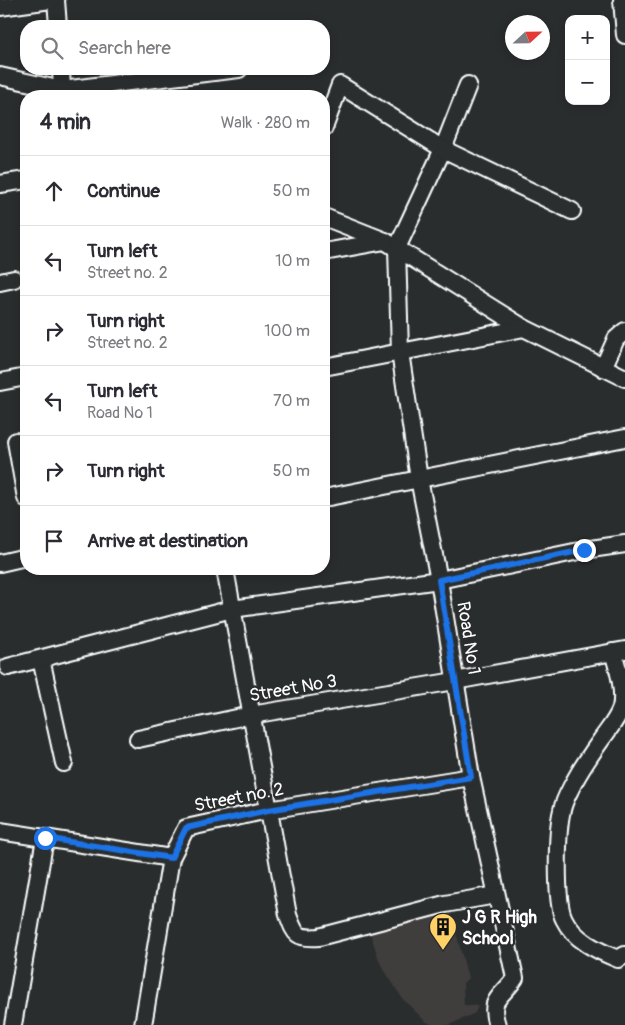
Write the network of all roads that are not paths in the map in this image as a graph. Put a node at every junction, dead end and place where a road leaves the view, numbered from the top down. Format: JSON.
{"nodes":[{"id":1,"x":51,"y":0,"type":"edge"},
{"id":2,"x":56,"y":0,"type":"edge"},
{"id":3,"x":622,"y":0,"type":"edge"},
{"id":4,"x":0,"y":7,"type":"edge"},
{"id":5,"x":58,"y":20,"type":"edge"},
{"id":6,"x":625,"y":24,"type":"edge"},
{"id":7,"x":62,"y":75,"type":"edge"},
{"id":8,"x":196,"y":75,"type":"edge"},
{"id":9,"x":0,"y":76,"type":"edge"},
{"id":10,"x":468,"y":85,"type":"dead end"},
{"id":11,"x":56,"y":90,"type":"edge"},
{"id":12,"x":67,"y":90,"type":"edge"},
{"id":13,"x":89,"y":90,"type":"edge"},
{"id":14,"x":330,"y":112,"type":"edge"},
{"id":15,"x":443,"y":149,"type":"junction"},
{"id":16,"x":20,"y":181,"type":"edge"},
{"id":17,"x":0,"y":184,"type":"edge"},
{"id":18,"x":572,"y":211,"type":"dead end"},
{"id":19,"x":330,"y":220,"type":"edge"},
{"id":20,"x":391,"y":245,"type":"junction"},
{"id":21,"x":330,"y":251,"type":"edge"},
{"id":22,"x":524,"y":328,"type":"junction"},
{"id":23,"x":625,"y":331,"type":"edge"},
{"id":24,"x":400,"y":352,"type":"junction"},
{"id":25,"x":330,"y":366,"type":"edge"},
{"id":26,"x":603,"y":368,"type":"junction"},
{"id":27,"x":20,"y":378,"type":"edge"},
{"id":28,"x":625,"y":378,"type":"edge"},
{"id":29,"x":0,"y":382,"type":"edge"},
{"id":30,"x":625,"y":438,"type":"edge"},
{"id":31,"x":16,"y":442,"type":"dead end"},
{"id":32,"x":20,"y":464,"type":"edge"},
{"id":33,"x":419,"y":479,"type":"junction"},
{"id":34,"x":330,"y":497,"type":"edge"},
{"id":35,"x":625,"y":544,"type":"edge"},
{"id":36,"x":20,"y":558,"type":"edge"},
{"id":37,"x":0,"y":562,"type":"edge"},
{"id":38,"x":226,"y":575,"type":"edge"},
{"id":39,"x":439,"y":580,"type":"junction"},
{"id":40,"x":232,"y":609,"type":"junction"},
{"id":41,"x":619,"y":651,"type":"edge"},
{"id":42,"x":41,"y":659,"type":"junction"},
{"id":43,"x":8,"y":667,"type":"dead end"},
{"id":44,"x":455,"y":681,"type":"junction"},
{"id":45,"x":251,"y":715,"type":"junction"},
{"id":46,"x":138,"y":739,"type":"dead end"},
{"id":47,"x":64,"y":763,"type":"dead end"},
{"id":48,"x":471,"y":777,"type":"junction"},
{"id":49,"x":268,"y":810,"type":"junction"},
{"id":50,"x":0,"y":831,"type":"edge"},
{"id":51,"x":45,"y":838,"type":"junction"},
{"id":52,"x":171,"y":858,"type":"junction"},
{"id":53,"x":496,"y":895,"type":"junction"},
{"id":54,"x":625,"y":955,"type":"edge"},
{"id":55,"x":13,"y":1025,"type":"edge"},
{"id":56,"x":143,"y":1025,"type":"edge"},
{"id":57,"x":496,"y":1025,"type":"edge"}],
"edges":[{"from":1,"to":4,"type":"street"},
{"from":2,"to":5,"type":"street"},
{"from":3,"to":6,"type":"street"},
{"from":7,"to":12,"type":"street"},
{"from":8,"to":13,"type":"street"},
{"from":9,"to":11,"type":"street"},
{"from":10,"to":15,"type":"street"},
{"from":14,"to":15,"type":"street"},
{"from":15,"to":18,"type":"street"},
{"from":15,"to":20,"type":"street"},
{"from":16,"to":17,"type":"street"},
{"from":19,"to":20,"type":"street"},
{"from":20,"to":21,"type":"street"},
{"from":20,"to":22,"type":"street"},
{"from":20,"to":24,"type":"street","name":"Road No 1"},
{"from":22,"to":24,"type":"street"},
{"from":22,"to":26,"type":"street"},
{"from":23,"to":26,"type":"street"},
{"from":24,"to":25,"type":"street"},
{"from":24,"to":33,"type":"street","name":"Road No 1"},
{"from":26,"to":28,"type":"street"},
{"from":27,"to":29,"type":"street"},
{"from":30,"to":33,"type":"street"},
{"from":31,"to":32,"type":"street"},
{"from":33,"to":34,"type":"street"},
{"from":33,"to":39,"type":"street","name":"Road No 1"},
{"from":35,"to":39,"type":"street"},
{"from":36,"to":37,"type":"street"},
{"from":38,"to":40,"type":"street"},
{"from":39,"to":40,"type":"street"},
{"from":39,"to":44,"type":"street","name":"Road No 1"},
{"from":40,"to":42,"type":"street"},
{"from":40,"to":45,"type":"street"},
{"from":41,"to":44,"type":"street","name":"Street No 3"},
{"from":41,"to":54,"type":"street"},
{"from":42,"to":43,"type":"street"},
{"from":42,"to":47,"type":"street"},
{"from":44,"to":45,"type":"street","name":"Street No 3"},
{"from":44,"to":48,"type":"street","name":"Road No 1"},
{"from":45,"to":46,"type":"street","name":"Street No 3"},
{"from":45,"to":49,"type":"street"},
{"from":48,"to":49,"type":"street","name":"Street no. 2"},
{"from":48,"to":53,"type":"street","name":"Road No 1"},
{"from":49,"to":52,"type":"street","name":"Street no. 2"},
{"from":49,"to":53,"type":"street"},
{"from":50,"to":51,"type":"street"},
{"from":51,"to":52,"type":"street"},
{"from":51,"to":55,"type":"street"},
{"from":52,"to":56,"type":"street","name":"Street no. 2"},
{"from":53,"to":57,"type":"street","name":"Road No 1"}]}
